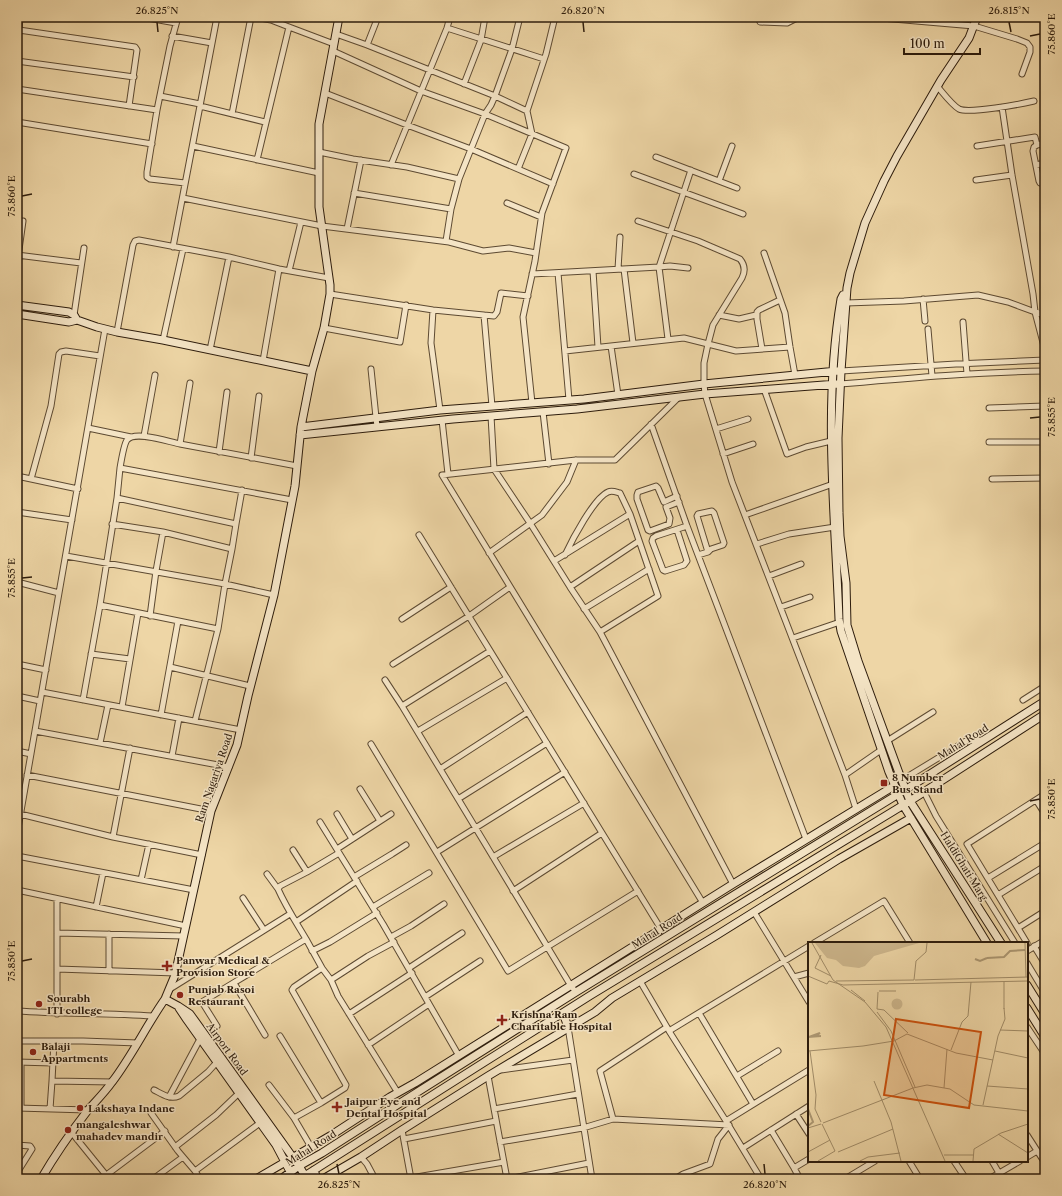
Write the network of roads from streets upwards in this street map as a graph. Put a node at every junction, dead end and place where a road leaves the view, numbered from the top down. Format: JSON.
{"nodes":[{"id":1,"x":20,"y":17,"type":"edge"},
{"id":2,"x":142,"y":17,"type":"edge"},
{"id":3,"x":178,"y":17,"type":"edge"},
{"id":4,"x":217,"y":17,"type":"edge"},
{"id":5,"x":251,"y":17,"type":"edge"},
{"id":6,"x":255,"y":17,"type":"edge"},
{"id":7,"x":339,"y":17,"type":"edge"},
{"id":8,"x":378,"y":17,"type":"edge"},
{"id":9,"x":450,"y":17,"type":"edge"},
{"id":10,"x":485,"y":17,"type":"edge"},
{"id":11,"x":520,"y":17,"type":"edge"},
{"id":12,"x":555,"y":17,"type":"edge"},
{"id":13,"x":758,"y":17,"type":"edge"},
{"id":14,"x":799,"y":17,"type":"edge"},
{"id":15,"x":870,"y":17,"type":"edge"},
{"id":16,"x":874,"y":17,"type":"edge"},
{"id":17,"x":977,"y":17,"type":"edge"},
{"id":18,"x":176,"y":23,"type":"junction"},
{"id":19,"x":974,"y":26,"type":"junction"},
{"id":20,"x":289,"y":27,"type":"junction"},
{"id":21,"x":447,"y":28,"type":"junction"},
{"id":22,"x":19,"y":30,"type":"junction"},
{"id":23,"x":336,"y":34,"type":"junction"},
{"id":24,"x":172,"y":36,"type":"junction"},
{"id":25,"x":481,"y":40,"type":"junction"},
{"id":26,"x":212,"y":43,"type":"junction"},
{"id":27,"x":17,"y":44,"type":"edge"},
{"id":28,"x":367,"y":45,"type":"junction"},
{"id":29,"x":333,"y":48,"type":"junction"},
{"id":30,"x":512,"y":49,"type":"junction"},
{"id":31,"x":544,"y":59,"type":"junction"},
{"id":32,"x":17,"y":61,"type":"edge"},
{"id":33,"x":430,"y":70,"type":"junction"},
{"id":34,"x":1022,"y":74,"type":"dead end"},
{"id":35,"x":134,"y":77,"type":"junction"},
{"id":36,"x":464,"y":84,"type":"junction"},
{"id":37,"x":937,"y":86,"type":"junction"},
{"id":38,"x":17,"y":89,"type":"edge"},
{"id":39,"x":421,"y":91,"type":"junction"},
{"id":40,"x":325,"y":93,"type":"junction"},
{"id":41,"x":160,"y":96,"type":"junction"},
{"id":42,"x":495,"y":96,"type":"junction"},
{"id":43,"x":1034,"y":101,"type":"dead end"},
{"id":44,"x":200,"y":105,"type":"junction"},
{"id":45,"x":129,"y":106,"type":"junction"},
{"id":46,"x":1002,"y":107,"type":"junction"},
{"id":47,"x":157,"y":110,"type":"junction"},
{"id":48,"x":527,"y":111,"type":"junction"},
{"id":49,"x":232,"y":114,"type":"junction"},
{"id":50,"x":485,"y":114,"type":"junction"},
{"id":51,"x":17,"y":122,"type":"edge"},
{"id":52,"x":265,"y":122,"type":"junction"},
{"id":53,"x":407,"y":125,"type":"junction"},
{"id":54,"x":532,"y":134,"type":"junction"},
{"id":55,"x":1007,"y":142,"type":"junction"},
{"id":56,"x":1045,"y":143,"type":"edge"},
{"id":57,"x":152,"y":144,"type":"junction"},
{"id":58,"x":1037,"y":145,"type":"junction"},
{"id":59,"x":193,"y":146,"type":"junction"},
{"id":60,"x":732,"y":146,"type":"dead end"},
{"id":61,"x":977,"y":146,"type":"dead end"},
{"id":62,"x":471,"y":149,"type":"junction"},
{"id":63,"x":319,"y":152,"type":"junction"},
{"id":64,"x":656,"y":157,"type":"dead end"},
{"id":65,"x":257,"y":160,"type":"junction"},
{"id":66,"x":361,"y":160,"type":"junction"},
{"id":67,"x":1045,"y":163,"type":"edge"},
{"id":68,"x":391,"y":165,"type":"junction"},
{"id":69,"x":1036,"y":165,"type":"junction"},
{"id":70,"x":518,"y":169,"type":"junction"},
{"id":71,"x":692,"y":170,"type":"junction"},
{"id":72,"x":319,"y":173,"type":"junction"},
{"id":73,"x":634,"y":174,"type":"dead end"},
{"id":74,"x":1012,"y":175,"type":"junction"},
{"id":75,"x":459,"y":179,"type":"junction"},
{"id":76,"x":976,"y":180,"type":"dead end"},
{"id":77,"x":720,"y":181,"type":"junction"},
{"id":78,"x":185,"y":183,"type":"junction"},
{"id":79,"x":553,"y":184,"type":"junction"},
{"id":80,"x":1045,"y":184,"type":"edge"},
{"id":81,"x":737,"y":188,"type":"dead end"},
{"id":82,"x":685,"y":192,"type":"junction"},
{"id":83,"x":354,"y":193,"type":"junction"},
{"id":84,"x":183,"y":198,"type":"junction"},
{"id":85,"x":507,"y":203,"type":"dead end"},
{"id":86,"x":451,"y":209,"type":"junction"},
{"id":87,"x":743,"y":214,"type":"dead end"},
{"id":88,"x":541,"y":218,"type":"junction"},
{"id":89,"x":23,"y":221,"type":"dead end"},
{"id":90,"x":638,"y":221,"type":"dead end"},
{"id":91,"x":301,"y":222,"type":"junction"},
{"id":92,"x":322,"y":226,"type":"junction"},
{"id":93,"x":347,"y":229,"type":"junction"},
{"id":94,"x":671,"y":232,"type":"junction"},
{"id":95,"x":620,"y":237,"type":"dead end"},
{"id":96,"x":446,"y":241,"type":"junction"},
{"id":97,"x":173,"y":247,"type":"junction"},
{"id":98,"x":84,"y":248,"type":"dead end"},
{"id":99,"x":183,"y":249,"type":"junction"},
{"id":100,"x":536,"y":253,"type":"junction"},
{"id":101,"x":764,"y":253,"type":"dead end"},
{"id":102,"x":18,"y":255,"type":"edge"},
{"id":103,"x":229,"y":257,"type":"junction"},
{"id":104,"x":81,"y":263,"type":"junction"},
{"id":105,"x":17,"y":264,"type":"edge"},
{"id":106,"x":658,"y":267,"type":"junction"},
{"id":107,"x":688,"y":268,"type":"dead end"},
{"id":108,"x":280,"y":269,"type":"junction"},
{"id":109,"x":618,"y":269,"type":"junction"},
{"id":110,"x":624,"y":269,"type":"junction"},
{"id":111,"x":290,"y":271,"type":"junction"},
{"id":112,"x":593,"y":271,"type":"junction"},
{"id":113,"x":558,"y":273,"type":"junction"},
{"id":114,"x":532,"y":274,"type":"junction"},
{"id":115,"x":329,"y":278,"type":"junction"},
{"id":116,"x":330,"y":294,"type":"junction"},
{"id":117,"x":528,"y":296,"type":"junction"},
{"id":118,"x":780,"y":300,"type":"junction"},
{"id":119,"x":923,"y":300,"type":"junction"},
{"id":120,"x":844,"y":302,"type":"junction"},
{"id":121,"x":17,"y":304,"type":"edge"},
{"id":122,"x":406,"y":305,"type":"junction"},
{"id":123,"x":433,"y":310,"type":"junction"},
{"id":124,"x":1035,"y":312,"type":"junction"},
{"id":125,"x":17,"y":314,"type":"edge"},
{"id":126,"x":1045,"y":314,"type":"edge"},
{"id":127,"x":484,"y":315,"type":"junction"},
{"id":128,"x":719,"y":315,"type":"junction"},
{"id":129,"x":756,"y":316,"type":"junction"},
{"id":130,"x":76,"y":317,"type":"junction"},
{"id":131,"x":925,"y":321,"type":"dead end"},
{"id":132,"x":963,"y":322,"type":"dead end"},
{"id":133,"x":324,"y":328,"type":"junction"},
{"id":134,"x":105,"y":329,"type":"junction"},
{"id":135,"x":928,"y":329,"type":"dead end"},
{"id":136,"x":118,"y":332,"type":"junction"},
{"id":137,"x":668,"y":339,"type":"junction"},
{"id":138,"x":163,"y":340,"type":"junction"},
{"id":139,"x":633,"y":343,"type":"junction"},
{"id":140,"x":708,"y":344,"type":"junction"},
{"id":141,"x":611,"y":346,"type":"junction"},
{"id":142,"x":598,"y":347,"type":"junction"},
{"id":143,"x":790,"y":347,"type":"junction"},
{"id":144,"x":762,"y":349,"type":"junction"},
{"id":145,"x":210,"y":350,"type":"junction"},
{"id":146,"x":1045,"y":350,"type":"edge"},
{"id":147,"x":565,"y":351,"type":"junction"},
{"id":148,"x":100,"y":356,"type":"junction"},
{"id":149,"x":1045,"y":360,"type":"edge"},
{"id":150,"x":263,"y":361,"type":"junction"},
{"id":151,"x":966,"y":363,"type":"junction"},
{"id":152,"x":931,"y":365,"type":"junction"},
{"id":153,"x":371,"y":369,"type":"dead end"},
{"id":154,"x":312,"y":371,"type":"junction"},
{"id":155,"x":837,"y":371,"type":"junction"},
{"id":156,"x":1045,"y":371,"type":"edge"},
{"id":157,"x":966,"y":374,"type":"junction"},
{"id":158,"x":155,"y":375,"type":"dead end"},
{"id":159,"x":793,"y":375,"type":"junction"},
{"id":160,"x":932,"y":376,"type":"junction"},
{"id":161,"x":190,"y":383,"type":"dead end"},
{"id":162,"x":704,"y":384,"type":"junction"},
{"id":163,"x":837,"y":384,"type":"junction"},
{"id":164,"x":793,"y":387,"type":"junction"},
{"id":165,"x":764,"y":389,"type":"junction"},
{"id":166,"x":227,"y":392,"type":"dead end"},
{"id":167,"x":705,"y":394,"type":"junction"},
{"id":168,"x":618,"y":395,"type":"junction"},
{"id":169,"x":259,"y":396,"type":"dead end"},
{"id":170,"x":679,"y":397,"type":"junction"},
{"id":171,"x":569,"y":400,"type":"junction"},
{"id":172,"x":532,"y":403,"type":"junction"},
{"id":173,"x":492,"y":406,"type":"junction"},
{"id":174,"x":1045,"y":406,"type":"edge"},
{"id":175,"x":989,"y":408,"type":"dead end"},
{"id":176,"x":440,"y":410,"type":"junction"},
{"id":177,"x":543,"y":412,"type":"junction"},
{"id":178,"x":491,"y":416,"type":"junction"},
{"id":179,"x":376,"y":418,"type":"junction"},
{"id":180,"x":748,"y":419,"type":"dead end"},
{"id":181,"x":442,"y":420,"type":"junction"},
{"id":182,"x":651,"y":424,"type":"junction"},
{"id":183,"x":301,"y":427,"type":"junction"},
{"id":184,"x":377,"y":427,"type":"junction"},
{"id":185,"x":88,"y":428,"type":"junction"},
{"id":186,"x":716,"y":429,"type":"junction"},
{"id":187,"x":300,"y":435,"type":"junction"},
{"id":188,"x":144,"y":436,"type":"junction"},
{"id":189,"x":131,"y":437,"type":"junction"},
{"id":190,"x":831,"y":441,"type":"junction"},
{"id":191,"x":989,"y":442,"type":"dead end"},
{"id":192,"x":1045,"y":442,"type":"edge"},
{"id":193,"x":180,"y":444,"type":"junction"},
{"id":194,"x":753,"y":444,"type":"dead end"},
{"id":195,"x":219,"y":452,"type":"junction"},
{"id":196,"x":723,"y":454,"type":"junction"},
{"id":197,"x":251,"y":458,"type":"junction"},
{"id":198,"x":576,"y":460,"type":"junction"},
{"id":199,"x":549,"y":464,"type":"junction"},
{"id":200,"x":296,"y":466,"type":"junction"},
{"id":201,"x":120,"y":468,"type":"junction"},
{"id":202,"x":494,"y":469,"type":"junction"},
{"id":203,"x":448,"y":474,"type":"junction"},
{"id":204,"x":17,"y":476,"type":"edge"},
{"id":205,"x":1045,"y":478,"type":"edge"},
{"id":206,"x":31,"y":479,"type":"junction"},
{"id":207,"x":992,"y":479,"type":"dead end"},
{"id":208,"x":833,"y":484,"type":"junction"},
{"id":209,"x":78,"y":489,"type":"junction"},
{"id":210,"x":242,"y":490,"type":"junction"},
{"id":211,"x":677,"y":496,"type":"junction"},
{"id":212,"x":117,"y":498,"type":"junction"},
{"id":213,"x":292,"y":500,"type":"junction"},
{"id":214,"x":679,"y":502,"type":"junction"},
{"id":215,"x":665,"y":504,"type":"junction"},
{"id":216,"x":17,"y":512,"type":"edge"},
{"id":217,"x":630,"y":514,"type":"junction"},
{"id":218,"x":745,"y":515,"type":"junction"},
{"id":219,"x":72,"y":520,"type":"junction"},
{"id":220,"x":530,"y":523,"type":"junction"},
{"id":221,"x":112,"y":524,"type":"junction"},
{"id":222,"x":236,"y":524,"type":"junction"},
{"id":223,"x":687,"y":526,"type":"junction"},
{"id":224,"x":835,"y":527,"type":"junction"},
{"id":225,"x":677,"y":530,"type":"junction"},
{"id":226,"x":163,"y":532,"type":"junction"},
{"id":227,"x":419,"y":535,"type":"dead end"},
{"id":228,"x":638,"y":541,"type":"junction"},
{"id":229,"x":757,"y":544,"type":"junction"},
{"id":230,"x":232,"y":549,"type":"junction"},
{"id":231,"x":708,"y":552,"type":"junction"},
{"id":232,"x":489,"y":553,"type":"junction"},
{"id":233,"x":565,"y":555,"type":"junction"},
{"id":234,"x":698,"y":555,"type":"junction"},
{"id":235,"x":66,"y":556,"type":"junction"},
{"id":236,"x":554,"y":561,"type":"junction"},
{"id":237,"x":107,"y":563,"type":"junction"},
{"id":238,"x":801,"y":564,"type":"dead end"},
{"id":239,"x":649,"y":569,"type":"junction"},
{"id":240,"x":156,"y":571,"type":"junction"},
{"id":241,"x":769,"y":576,"type":"junction"},
{"id":242,"x":17,"y":582,"type":"edge"},
{"id":243,"x":225,"y":584,"type":"junction"},
{"id":244,"x":451,"y":587,"type":"junction"},
{"id":245,"x":510,"y":587,"type":"junction"},
{"id":246,"x":570,"y":587,"type":"junction"},
{"id":247,"x":59,"y":593,"type":"junction"},
{"id":248,"x":274,"y":595,"type":"junction"},
{"id":249,"x":810,"y":597,"type":"dead end"},
{"id":250,"x":100,"y":606,"type":"junction"},
{"id":251,"x":781,"y":607,"type":"junction"},
{"id":252,"x":584,"y":609,"type":"junction"},
{"id":253,"x":138,"y":613,"type":"junction"},
{"id":254,"x":150,"y":616,"type":"junction"},
{"id":255,"x":469,"y":616,"type":"junction"},
{"id":256,"x":402,"y":619,"type":"dead end"},
{"id":257,"x":178,"y":621,"type":"junction"},
{"id":258,"x":840,"y":622,"type":"junction"},
{"id":259,"x":218,"y":629,"type":"junction"},
{"id":260,"x":600,"y":632,"type":"junction"},
{"id":261,"x":793,"y":638,"type":"junction"},
{"id":262,"x":490,"y":651,"type":"junction"},
{"id":263,"x":91,"y":654,"type":"junction"},
{"id":264,"x":130,"y":659,"type":"junction"},
{"id":265,"x":17,"y":664,"type":"edge"},
{"id":266,"x":393,"y":664,"type":"dead end"},
{"id":267,"x":170,"y":667,"type":"junction"},
{"id":268,"x":46,"y":670,"type":"junction"},
{"id":269,"x":206,"y":675,"type":"junction"},
{"id":270,"x":507,"y":678,"type":"junction"},
{"id":271,"x":385,"y":680,"type":"dead end"},
{"id":272,"x":250,"y":686,"type":"junction"},
{"id":273,"x":1045,"y":686,"type":"edge"},
{"id":274,"x":42,"y":692,"type":"junction"},
{"id":275,"x":17,"y":696,"type":"edge"},
{"id":276,"x":83,"y":700,"type":"junction"},
{"id":277,"x":1023,"y":700,"type":"dead end"},
{"id":278,"x":40,"y":701,"type":"junction"},
{"id":279,"x":1045,"y":701,"type":"edge"},
{"id":280,"x":108,"y":705,"type":"junction"},
{"id":281,"x":402,"y":706,"type":"junction"},
{"id":282,"x":122,"y":707,"type":"junction"},
{"id":283,"x":528,"y":712,"type":"junction"},
{"id":284,"x":933,"y":712,"type":"dead end"},
{"id":285,"x":1045,"y":714,"type":"edge"},
{"id":286,"x":161,"y":715,"type":"junction"},
{"id":287,"x":179,"y":718,"type":"junction"},
{"id":288,"x":195,"y":721,"type":"junction"},
{"id":289,"x":240,"y":730,"type":"junction"},
{"id":290,"x":35,"y":731,"type":"junction"},
{"id":291,"x":418,"y":731,"type":"junction"},
{"id":292,"x":984,"y":740,"type":"junction"},
{"id":293,"x":887,"y":741,"type":"junction"},
{"id":294,"x":100,"y":743,"type":"junction"},
{"id":295,"x":547,"y":743,"type":"junction"},
{"id":296,"x":371,"y":744,"type":"dead end"},
{"id":297,"x":130,"y":748,"type":"junction"},
{"id":298,"x":882,"y":750,"type":"junction"},
{"id":299,"x":17,"y":751,"type":"edge"},
{"id":300,"x":31,"y":754,"type":"junction"},
{"id":301,"x":172,"y":756,"type":"junction"},
{"id":302,"x":229,"y":767,"type":"junction"},
{"id":303,"x":440,"y":769,"type":"junction"},
{"id":304,"x":565,"y":772,"type":"junction"},
{"id":305,"x":845,"y":775,"type":"junction"},
{"id":306,"x":27,"y":776,"type":"junction"},
{"id":307,"x":902,"y":780,"type":"junction"},
{"id":308,"x":894,"y":786,"type":"junction"},
{"id":309,"x":360,"y":789,"type":"dead end"},
{"id":310,"x":905,"y":790,"type":"junction"},
{"id":311,"x":924,"y":792,"type":"junction"},
{"id":312,"x":122,"y":794,"type":"junction"},
{"id":313,"x":898,"y":794,"type":"junction"},
{"id":314,"x":1045,"y":794,"type":"edge"},
{"id":315,"x":458,"y":799,"type":"junction"},
{"id":316,"x":1036,"y":800,"type":"junction"},
{"id":317,"x":910,"y":801,"type":"junction"},
{"id":318,"x":584,"y":803,"type":"junction"},
{"id":319,"x":903,"y":805,"type":"junction"},
{"id":320,"x":856,"y":809,"type":"junction"},
{"id":321,"x":211,"y":811,"type":"junction"},
{"id":322,"x":20,"y":814,"type":"junction"},
{"id":323,"x":337,"y":814,"type":"dead end"},
{"id":324,"x":391,"y":814,"type":"dead end"},
{"id":325,"x":1045,"y":814,"type":"edge"},
{"id":326,"x":911,"y":818,"type":"junction"},
{"id":327,"x":380,"y":821,"type":"junction"},
{"id":328,"x":320,"y":822,"type":"dead end"},
{"id":329,"x":476,"y":828,"type":"junction"},
{"id":330,"x":602,"y":833,"type":"junction"},
{"id":331,"x":17,"y":834,"type":"edge"},
{"id":332,"x":112,"y":837,"type":"junction"},
{"id":333,"x":352,"y":839,"type":"junction"},
{"id":334,"x":806,"y":840,"type":"junction"},
{"id":335,"x":1045,"y":843,"type":"edge"},
{"id":336,"x":149,"y":844,"type":"junction"},
{"id":337,"x":406,"y":846,"type":"dead end"},
{"id":338,"x":293,"y":850,"type":"dead end"},
{"id":339,"x":338,"y":851,"type":"junction"},
{"id":340,"x":437,"y":852,"type":"junction"},
{"id":341,"x":202,"y":855,"type":"junction"},
{"id":342,"x":17,"y":856,"type":"edge"},
{"id":343,"x":493,"y":857,"type":"junction"},
{"id":344,"x":1045,"y":866,"type":"edge"},
{"id":345,"x":307,"y":872,"type":"junction"},
{"id":346,"x":104,"y":873,"type":"junction"},
{"id":347,"x":267,"y":874,"type":"dead end"},
{"id":348,"x":428,"y":874,"type":"dead end"},
{"id":349,"x":988,"y":878,"type":"junction"},
{"id":350,"x":356,"y":879,"type":"junction"},
{"id":351,"x":141,"y":880,"type":"junction"},
{"id":352,"x":733,"y":884,"type":"junction"},
{"id":353,"x":278,"y":889,"type":"junction"},
{"id":354,"x":17,"y":890,"type":"edge"},
{"id":355,"x":194,"y":890,"type":"junction"},
{"id":356,"x":513,"y":891,"type":"junction"},
{"id":357,"x":638,"y":891,"type":"junction"},
{"id":358,"x":998,"y":895,"type":"junction"},
{"id":359,"x":244,"y":898,"type":"dead end"},
{"id":360,"x":57,"y":899,"type":"junction"},
{"id":361,"x":703,"y":903,"type":"junction"},
{"id":362,"x":444,"y":904,"type":"dead end"},
{"id":363,"x":96,"y":907,"type":"junction"},
{"id":364,"x":373,"y":907,"type":"junction"},
{"id":365,"x":1045,"y":911,"type":"edge"},
{"id":366,"x":754,"y":912,"type":"junction"},
{"id":367,"x":377,"y":913,"type":"junction"},
{"id":368,"x":290,"y":914,"type":"junction"},
{"id":369,"x":296,"y":922,"type":"junction"},
{"id":370,"x":186,"y":926,"type":"junction"},
{"id":371,"x":1018,"y":928,"type":"junction"},
{"id":372,"x":661,"y":929,"type":"junction"},
{"id":373,"x":264,"y":930,"type":"junction"},
{"id":374,"x":57,"y":933,"type":"junction"},
{"id":375,"x":462,"y":933,"type":"dead end"},
{"id":376,"x":109,"y":934,"type":"junction"},
{"id":377,"x":184,"y":936,"type":"junction"},
{"id":378,"x":306,"y":939,"type":"junction"},
{"id":379,"x":393,"y":940,"type":"junction"},
{"id":380,"x":1045,"y":940,"type":"edge"},
{"id":381,"x":816,"y":942,"type":"edge"},
{"id":382,"x":909,"y":942,"type":"edge"},
{"id":383,"x":986,"y":942,"type":"edge"},
{"id":384,"x":1000,"y":942,"type":"edge"},
{"id":385,"x":1014,"y":942,"type":"edge"},
{"id":386,"x":1026,"y":942,"type":"edge"},
{"id":387,"x":547,"y":947,"type":"junction"},
{"id":388,"x":808,"y":947,"type":"edge"},
{"id":389,"x":1030,"y":949,"type":"edge"},
{"id":390,"x":312,"y":951,"type":"junction"},
{"id":391,"x":480,"y":961,"type":"dead end"},
{"id":392,"x":784,"y":961,"type":"junction"},
{"id":393,"x":1045,"y":964,"type":"edge"},
{"id":394,"x":1028,"y":965,"type":"edge"},
{"id":395,"x":322,"y":968,"type":"junction"},
{"id":396,"x":57,"y":969,"type":"junction"},
{"id":397,"x":410,"y":970,"type":"junction"},
{"id":398,"x":109,"y":971,"type":"junction"},
{"id":399,"x":176,"y":973,"type":"junction"},
{"id":400,"x":808,"y":973,"type":"edge"},
{"id":401,"x":794,"y":977,"type":"junction"},
{"id":402,"x":331,"y":980,"type":"junction"},
{"id":403,"x":640,"y":981,"type":"junction"},
{"id":404,"x":234,"y":983,"type":"junction"},
{"id":405,"x":571,"y":986,"type":"junction"},
{"id":406,"x":1028,"y":987,"type":"edge"},
{"id":407,"x":170,"y":989,"type":"junction"},
{"id":408,"x":576,"y":992,"type":"junction"},
{"id":409,"x":1045,"y":992,"type":"edge"},
{"id":410,"x":425,"y":997,"type":"junction"},
{"id":411,"x":165,"y":999,"type":"junction"},
{"id":412,"x":808,"y":1000,"type":"edge"},
{"id":413,"x":429,"y":1004,"type":"junction"},
{"id":414,"x":178,"y":1006,"type":"junction"},
{"id":415,"x":1028,"y":1010,"type":"edge"},
{"id":416,"x":17,"y":1011,"type":"edge"},
{"id":417,"x":562,"y":1013,"type":"junction"},
{"id":418,"x":698,"y":1013,"type":"junction"},
{"id":419,"x":57,"y":1014,"type":"junction"},
{"id":420,"x":349,"y":1014,"type":"junction"},
{"id":421,"x":1045,"y":1014,"type":"edge"},
{"id":422,"x":153,"y":1016,"type":"junction"},
{"id":423,"x":217,"y":1026,"type":"dead end"},
{"id":424,"x":568,"y":1027,"type":"junction"},
{"id":425,"x":1028,"y":1028,"type":"edge"},
{"id":426,"x":668,"y":1029,"type":"junction"},
{"id":427,"x":265,"y":1035,"type":"dead end"},
{"id":428,"x":280,"y":1036,"type":"dead end"},
{"id":429,"x":1045,"y":1037,"type":"edge"},
{"id":430,"x":200,"y":1039,"type":"junction"},
{"id":431,"x":17,"y":1041,"type":"edge"},
{"id":432,"x":54,"y":1041,"type":"junction"},
{"id":433,"x":138,"y":1043,"type":"junction"},
{"id":434,"x":368,"y":1045,"type":"junction"},
{"id":435,"x":778,"y":1051,"type":"dead end"},
{"id":436,"x":1045,"y":1054,"type":"edge"},
{"id":437,"x":459,"y":1056,"type":"junction"},
{"id":438,"x":573,"y":1060,"type":"junction"},
{"id":439,"x":19,"y":1062,"type":"edge"},
{"id":440,"x":217,"y":1062,"type":"junction"},
{"id":441,"x":53,"y":1063,"type":"junction"},
{"id":442,"x":483,"y":1063,"type":"junction"},
{"id":443,"x":498,"y":1070,"type":"junction"},
{"id":444,"x":808,"y":1071,"type":"edge"},
{"id":445,"x":488,"y":1076,"type":"junction"},
{"id":446,"x":737,"y":1076,"type":"junction"},
{"id":447,"x":52,"y":1081,"type":"junction"},
{"id":448,"x":112,"y":1082,"type":"junction"},
{"id":449,"x":269,"y":1085,"type":"dead end"},
{"id":450,"x":154,"y":1090,"type":"dead end"},
{"id":451,"x":239,"y":1093,"type":"junction"},
{"id":452,"x":398,"y":1093,"type":"junction"},
{"id":453,"x":578,"y":1094,"type":"junction"},
{"id":454,"x":169,"y":1097,"type":"junction"},
{"id":455,"x":321,"y":1104,"type":"junction"},
{"id":456,"x":754,"y":1104,"type":"junction"},
{"id":457,"x":808,"y":1107,"type":"edge"},
{"id":458,"x":19,"y":1108,"type":"edge"},
{"id":459,"x":50,"y":1109,"type":"junction"},
{"id":460,"x":494,"y":1109,"type":"junction"},
{"id":461,"x":88,"y":1110,"type":"junction"},
{"id":462,"x":151,"y":1113,"type":"dead end"},
{"id":463,"x":796,"y":1114,"type":"junction"},
{"id":464,"x":294,"y":1118,"type":"junction"},
{"id":465,"x":397,"y":1118,"type":"junction"},
{"id":466,"x":613,"y":1120,"type":"junction"},
{"id":467,"x":496,"y":1121,"type":"junction"},
{"id":468,"x":260,"y":1123,"type":"junction"},
{"id":469,"x":728,"y":1123,"type":"junction"},
{"id":470,"x":583,"y":1128,"type":"junction"},
{"id":471,"x":402,"y":1130,"type":"junction"},
{"id":472,"x":771,"y":1130,"type":"junction"},
{"id":473,"x":165,"y":1131,"type":"junction"},
{"id":474,"x":808,"y":1132,"type":"edge"},
{"id":475,"x":72,"y":1133,"type":"junction"},
{"id":476,"x":1028,"y":1136,"type":"edge"},
{"id":477,"x":404,"y":1139,"type":"junction"},
{"id":478,"x":500,"y":1142,"type":"junction"},
{"id":479,"x":17,"y":1145,"type":"edge"},
{"id":480,"x":175,"y":1147,"type":"junction"},
{"id":481,"x":311,"y":1147,"type":"junction"},
{"id":482,"x":743,"y":1148,"type":"junction"},
{"id":483,"x":1037,"y":1151,"type":"junction"},
{"id":484,"x":361,"y":1156,"type":"junction"},
{"id":485,"x":1028,"y":1156,"type":"edge"},
{"id":486,"x":183,"y":1157,"type":"junction"},
{"id":487,"x":293,"y":1158,"type":"junction"},
{"id":488,"x":808,"y":1160,"type":"edge"},
{"id":489,"x":286,"y":1162,"type":"junction"},
{"id":490,"x":504,"y":1162,"type":"junction"},
{"id":491,"x":909,"y":1162,"type":"edge"},
{"id":492,"x":955,"y":1162,"type":"edge"},
{"id":493,"x":993,"y":1162,"type":"edge"},
{"id":494,"x":1018,"y":1162,"type":"edge"},
{"id":495,"x":589,"y":1163,"type":"junction"},
{"id":496,"x":866,"y":1163,"type":"edge"},
{"id":497,"x":1045,"y":1163,"type":"edge"},
{"id":498,"x":299,"y":1166,"type":"junction"},
{"id":499,"x":794,"y":1168,"type":"junction"},
{"id":500,"x":314,"y":1170,"type":"junction"},
{"id":501,"x":195,"y":1171,"type":"junction"},
{"id":502,"x":17,"y":1173,"type":"edge"},
{"id":503,"x":999,"y":1173,"type":"junction"},
{"id":504,"x":106,"y":1175,"type":"junction"},
{"id":505,"x":293,"y":1176,"type":"edge"},
{"id":506,"x":304,"y":1178,"type":"edge"},
{"id":507,"x":411,"y":1178,"type":"edge"},
{"id":508,"x":848,"y":1178,"type":"edge"},
{"id":509,"x":41,"y":1179,"type":"edge"},
{"id":510,"x":101,"y":1179,"type":"edge"},
{"id":511,"x":153,"y":1179,"type":"edge"},
{"id":512,"x":200,"y":1179,"type":"edge"},
{"id":513,"x":256,"y":1179,"type":"edge"},
{"id":514,"x":281,"y":1179,"type":"edge"},
{"id":515,"x":317,"y":1179,"type":"edge"},
{"id":516,"x":323,"y":1179,"type":"edge"},
{"id":517,"x":374,"y":1179,"type":"edge"},
{"id":518,"x":507,"y":1179,"type":"edge"},
{"id":519,"x":592,"y":1179,"type":"edge"},
{"id":520,"x":675,"y":1179,"type":"edge"},
{"id":521,"x":761,"y":1179,"type":"edge"},
{"id":522,"x":800,"y":1179,"type":"edge"},
{"id":523,"x":920,"y":1179,"type":"edge"},
{"id":524,"x":966,"y":1179,"type":"edge"},
{"id":525,"x":989,"y":1179,"type":"edge"}],
"edges":[{"from":1,"to":22,"type":"street"},
{"from":2,"to":18,"type":"street"},
{"from":3,"to":18,"type":"street"},
{"from":4,"to":26,"type":"street"},
{"from":5,"to":49,"type":"street"},
{"from":6,"to":20,"type":"street"},
{"from":7,"to":23,"type":"street","name":"Ram Nagariya Road"},
{"from":8,"to":28,"type":"street"},
{"from":9,"to":21,"type":"street"},
{"from":10,"to":25,"type":"street"},
{"from":11,"to":30,"type":"street"},
{"from":12,"to":31,"type":"street"},
{"from":13,"to":14,"type":"street"},
{"from":15,"to":16,"type":"street"},
{"from":16,"to":19,"type":"street"},
{"from":17,"to":19,"type":"street"},
{"from":18,"to":24,"type":"street"},
{"from":19,"to":34,"type":"street"},
{"from":19,"to":37,"type":"street"},
{"from":20,"to":29,"type":"street"},
{"from":20,"to":52,"type":"street"},
{"from":21,"to":25,"type":"street"},
{"from":21,"to":33,"type":"street"},
{"from":22,"to":27,"type":"street"},
{"from":22,"to":35,"type":"street"},
{"from":23,"to":28,"type":"street"},
{"from":23,"to":29,"type":"street","name":"Ram Nagariya Road"},
{"from":24,"to":26,"type":"street"},
{"from":24,"to":41,"type":"street"},
{"from":25,"to":30,"type":"street"},
{"from":25,"to":36,"type":"street"},
{"from":26,"to":44,"type":"street"},
{"from":28,"to":33,"type":"street"},
{"from":29,"to":39,"type":"street"},
{"from":29,"to":40,"type":"street","name":"Ram Nagariya Road"},
{"from":30,"to":31,"type":"street"},
{"from":30,"to":42,"type":"street"},
{"from":31,"to":48,"type":"street"},
{"from":32,"to":35,"type":"street"},
{"from":33,"to":36,"type":"street"},
{"from":33,"to":39,"type":"street"},
{"from":35,"to":45,"type":"street"},
{"from":36,"to":42,"type":"street"},
{"from":37,"to":46,"type":"street"},
{"from":37,"to":120,"type":"street"},
{"from":38,"to":45,"type":"street"},
{"from":39,"to":50,"type":"street"},
{"from":39,"to":53,"type":"street"},
{"from":40,"to":53,"type":"street"},
{"from":40,"to":63,"type":"street","name":"Ram Nagariya Road"},
{"from":41,"to":44,"type":"street"},
{"from":41,"to":47,"type":"street"},
{"from":42,"to":48,"type":"street"},
{"from":42,"to":50,"type":"street"},
{"from":43,"to":46,"type":"street"},
{"from":44,"to":49,"type":"street"},
{"from":44,"to":59,"type":"street"},
{"from":45,"to":47,"type":"street"},
{"from":46,"to":55,"type":"street"},
{"from":47,"to":57,"type":"street"},
{"from":48,"to":54,"type":"street"},
{"from":49,"to":52,"type":"street"},
{"from":50,"to":54,"type":"street"},
{"from":50,"to":62,"type":"street"},
{"from":51,"to":57,"type":"street"},
{"from":52,"to":65,"type":"street"},
{"from":53,"to":62,"type":"street"},
{"from":53,"to":68,"type":"street"},
{"from":54,"to":70,"type":"street"},
{"from":54,"to":79,"type":"street"},
{"from":55,"to":58,"type":"street"},
{"from":55,"to":61,"type":"street"},
{"from":55,"to":74,"type":"street"},
{"from":56,"to":58,"type":"street"},
{"from":57,"to":78,"type":"street"},
{"from":58,"to":69,"type":"street"},
{"from":59,"to":65,"type":"street"},
{"from":59,"to":78,"type":"street"},
{"from":60,"to":77,"type":"street"},
{"from":62,"to":70,"type":"street"},
{"from":62,"to":75,"type":"street"},
{"from":63,"to":66,"type":"street"},
{"from":63,"to":72,"type":"street","name":"Ram Nagariya Road"},
{"from":64,"to":71,"type":"street"},
{"from":65,"to":72,"type":"street"},
{"from":66,"to":68,"type":"street"},
{"from":66,"to":83,"type":"street"},
{"from":67,"to":69,"type":"street"},
{"from":68,"to":75,"type":"street"},
{"from":69,"to":80,"type":"street"},
{"from":70,"to":79,"type":"street"},
{"from":71,"to":77,"type":"street"},
{"from":71,"to":82,"type":"street"},
{"from":72,"to":92,"type":"street","name":"Ram Nagariya Road"},
{"from":73,"to":82,"type":"street"},
{"from":74,"to":76,"type":"street"},
{"from":74,"to":124,"type":"street"},
{"from":75,"to":86,"type":"street"},
{"from":77,"to":81,"type":"street"},
{"from":78,"to":84,"type":"street"},
{"from":79,"to":88,"type":"street"},
{"from":82,"to":87,"type":"street"},
{"from":82,"to":94,"type":"street"},
{"from":83,"to":86,"type":"street"},
{"from":83,"to":93,"type":"street"},
{"from":84,"to":91,"type":"street"},
{"from":84,"to":97,"type":"street"},
{"from":85,"to":88,"type":"street"},
{"from":86,"to":96,"type":"street"},
{"from":88,"to":100,"type":"street"},
{"from":89,"to":102,"type":"street"},
{"from":90,"to":94,"type":"street"},
{"from":91,"to":92,"type":"street"},
{"from":91,"to":111,"type":"street"},
{"from":92,"to":93,"type":"street"},
{"from":92,"to":115,"type":"street","name":"Ram Nagariya Road"},
{"from":93,"to":96,"type":"street"},
{"from":94,"to":106,"type":"street"},
{"from":94,"to":128,"type":"street"},
{"from":95,"to":109,"type":"street"},
{"from":96,"to":100,"type":"street"},
{"from":97,"to":99,"type":"street"},
{"from":97,"to":136,"type":"street"},
{"from":98,"to":104,"type":"street"},
{"from":99,"to":103,"type":"street"},
{"from":99,"to":138,"type":"street"},
{"from":100,"to":114,"type":"street"},
{"from":101,"to":118,"type":"street"},
{"from":102,"to":104,"type":"street"},
{"from":102,"to":105,"type":"street"},
{"from":103,"to":108,"type":"street"},
{"from":103,"to":145,"type":"street"},
{"from":104,"to":130,"type":"street"},
{"from":106,"to":107,"type":"street"},
{"from":106,"to":110,"type":"street"},
{"from":106,"to":137,"type":"street"},
{"from":108,"to":111,"type":"street"},
{"from":108,"to":150,"type":"street"},
{"from":109,"to":110,"type":"street"},
{"from":109,"to":112,"type":"street"},
{"from":110,"to":139,"type":"street"},
{"from":111,"to":115,"type":"street"},
{"from":112,"to":113,"type":"street"},
{"from":112,"to":142,"type":"street"},
{"from":113,"to":114,"type":"street"},
{"from":113,"to":147,"type":"street"},
{"from":114,"to":117,"type":"street"},
{"from":115,"to":116,"type":"street","name":"Ram Nagariya Road"},
{"from":116,"to":122,"type":"street"},
{"from":116,"to":133,"type":"street","name":"Ram Nagariya Road"},
{"from":117,"to":127,"type":"street"},
{"from":117,"to":172,"type":"street"},
{"from":118,"to":129,"type":"street"},
{"from":118,"to":143,"type":"street"},
{"from":119,"to":120,"type":"street"},
{"from":119,"to":124,"type":"street"},
{"from":119,"to":131,"type":"street"},
{"from":120,"to":155,"type":"street"},
{"from":121,"to":130,"type":"street"},
{"from":122,"to":123,"type":"street"},
{"from":122,"to":133,"type":"street"},
{"from":123,"to":127,"type":"street"},
{"from":123,"to":176,"type":"street"},
{"from":124,"to":126,"type":"street"},
{"from":124,"to":146,"type":"street"},
{"from":125,"to":130,"type":"street"},
{"from":127,"to":173,"type":"street"},
{"from":128,"to":129,"type":"street"},
{"from":128,"to":140,"type":"street"},
{"from":129,"to":144,"type":"street"},
{"from":130,"to":134,"type":"street"},
{"from":132,"to":151,"type":"street"},
{"from":133,"to":154,"type":"street","name":"Ram Nagariya Road"},
{"from":134,"to":136,"type":"street"},
{"from":134,"to":148,"type":"street"},
{"from":135,"to":152,"type":"street"},
{"from":136,"to":138,"type":"street"},
{"from":137,"to":139,"type":"street"},
{"from":137,"to":140,"type":"street"},
{"from":138,"to":145,"type":"street"},
{"from":139,"to":141,"type":"street"},
{"from":140,"to":144,"type":"street"},
{"from":140,"to":162,"type":"street"},
{"from":141,"to":142,"type":"street"},
{"from":141,"to":168,"type":"street"},
{"from":142,"to":147,"type":"street"},
{"from":143,"to":144,"type":"street"},
{"from":143,"to":159,"type":"street"},
{"from":145,"to":150,"type":"street"},
{"from":147,"to":171,"type":"street"},
{"from":148,"to":185,"type":"street"},
{"from":148,"to":206,"type":"street"},
{"from":149,"to":151,"type":"street"},
{"from":150,"to":154,"type":"street"},
{"from":151,"to":152,"type":"street"},
{"from":151,"to":157,"type":"street"},
{"from":152,"to":155,"type":"street"},
{"from":152,"to":160,"type":"street"},
{"from":153,"to":179,"type":"street"},
{"from":154,"to":183,"type":"street","name":"Ram Nagariya Road"},
{"from":155,"to":159,"type":"street"},
{"from":155,"to":163,"type":"street"},
{"from":156,"to":157,"type":"street"},
{"from":157,"to":160,"type":"street"},
{"from":158,"to":188,"type":"street"},
{"from":159,"to":162,"type":"street"},
{"from":159,"to":164,"type":"street"},
{"from":160,"to":163,"type":"street"},
{"from":161,"to":193,"type":"street"},
{"from":162,"to":167,"type":"street"},
{"from":162,"to":168,"type":"street"},
{"from":163,"to":164,"type":"street"},
{"from":163,"to":190,"type":"street","name":"HaldiGhati Marg"},
{"from":163,"to":293,"type":"street","name":"HaldiGhati Marg"},
{"from":164,"to":165,"type":"street"},
{"from":165,"to":167,"type":"street"},
{"from":165,"to":190,"type":"street"},
{"from":166,"to":195,"type":"street"},
{"from":167,"to":170,"type":"street"},
{"from":167,"to":186,"type":"street"},
{"from":168,"to":171,"type":"street"},
{"from":169,"to":197,"type":"street"},
{"from":170,"to":177,"type":"street"},
{"from":170,"to":182,"type":"street"},
{"from":171,"to":172,"type":"street"},
{"from":172,"to":173,"type":"street"},
{"from":173,"to":176,"type":"street"},
{"from":174,"to":175,"type":"street"},
{"from":176,"to":179,"type":"street"},
{"from":177,"to":178,"type":"street"},
{"from":177,"to":199,"type":"street"},
{"from":178,"to":181,"type":"street"},
{"from":178,"to":202,"type":"street"},
{"from":179,"to":183,"type":"street"},
{"from":179,"to":184,"type":"street"},
{"from":180,"to":186,"type":"street"},
{"from":181,"to":184,"type":"street"},
{"from":181,"to":203,"type":"street"},
{"from":182,"to":198,"type":"street"},
{"from":182,"to":211,"type":"street"},
{"from":183,"to":187,"type":"street","name":"Ram Nagariya Road"},
{"from":184,"to":187,"type":"street"},
{"from":185,"to":189,"type":"street"},
{"from":185,"to":209,"type":"street"},
{"from":186,"to":196,"type":"street"},
{"from":187,"to":200,"type":"street","name":"Ram Nagariya Road"},
{"from":188,"to":189,"type":"street"},
{"from":188,"to":193,"type":"street"},
{"from":189,"to":201,"type":"street"},
{"from":190,"to":208,"type":"street","name":"HaldiGhati Marg"},
{"from":191,"to":192,"type":"street"},
{"from":193,"to":195,"type":"street"},
{"from":194,"to":196,"type":"street"},
{"from":195,"to":197,"type":"street"},
{"from":196,"to":218,"type":"street"},
{"from":197,"to":200,"type":"street"},
{"from":198,"to":199,"type":"street"},
{"from":198,"to":220,"type":"street"},
{"from":199,"to":202,"type":"street"},
{"from":200,"to":213,"type":"street","name":"Ram Nagariya Road"},
{"from":201,"to":210,"type":"street"},
{"from":201,"to":212,"type":"street"},
{"from":202,"to":203,"type":"street"},
{"from":202,"to":220,"type":"street"},
{"from":203,"to":232,"type":"street"},
{"from":204,"to":206,"type":"street"},
{"from":205,"to":207,"type":"street"},
{"from":206,"to":209,"type":"street"},
{"from":208,"to":218,"type":"street"},
{"from":208,"to":224,"type":"street","name":"HaldiGhati Marg"},
{"from":209,"to":219,"type":"street"},
{"from":210,"to":213,"type":"street"},
{"from":210,"to":222,"type":"street"},
{"from":211,"to":214,"type":"street"},
{"from":211,"to":215,"type":"street"},
{"from":212,"to":221,"type":"street"},
{"from":212,"to":222,"type":"street"},
{"from":213,"to":248,"type":"street","name":"Ram Nagariya Road"},
{"from":214,"to":215,"type":"street"},
{"from":214,"to":223,"type":"street"},
{"from":215,"to":215,"type":"street"},
{"from":216,"to":219,"type":"street"},
{"from":217,"to":228,"type":"street"},
{"from":217,"to":233,"type":"street"},
{"from":217,"to":233,"type":"street"},
{"from":218,"to":229,"type":"street"},
{"from":219,"to":235,"type":"street"},
{"from":220,"to":232,"type":"street"},
{"from":220,"to":236,"type":"street"},
{"from":221,"to":226,"type":"street"},
{"from":221,"to":237,"type":"street"},
{"from":222,"to":230,"type":"street"},
{"from":223,"to":225,"type":"street"},
{"from":223,"to":234,"type":"street"},
{"from":224,"to":229,"type":"street"},
{"from":224,"to":258,"type":"street","name":"HaldiGhati Marg"},
{"from":225,"to":225,"type":"street"},
{"from":226,"to":230,"type":"street"},
{"from":226,"to":240,"type":"street"},
{"from":227,"to":244,"type":"street"},
{"from":228,"to":239,"type":"street"},
{"from":228,"to":246,"type":"street"},
{"from":229,"to":241,"type":"street"},
{"from":230,"to":243,"type":"street"},
{"from":231,"to":231,"type":"street"},
{"from":231,"to":234,"type":"street"},
{"from":232,"to":245,"type":"street"},
{"from":233,"to":236,"type":"street"},
{"from":234,"to":334,"type":"street"},
{"from":235,"to":237,"type":"street"},
{"from":235,"to":247,"type":"street"},
{"from":236,"to":246,"type":"street"},
{"from":237,"to":240,"type":"street"},
{"from":237,"to":250,"type":"street"},
{"from":238,"to":241,"type":"street"},
{"from":239,"to":252,"type":"street"},
{"from":239,"to":260,"type":"street"},
{"from":240,"to":243,"type":"street"},
{"from":240,"to":254,"type":"street"},
{"from":241,"to":251,"type":"street"},
{"from":242,"to":247,"type":"street"},
{"from":243,"to":248,"type":"street"},
{"from":243,"to":259,"type":"street"},
{"from":244,"to":255,"type":"street"},
{"from":244,"to":256,"type":"street"},
{"from":245,"to":255,"type":"street"},
{"from":245,"to":361,"type":"street"},
{"from":246,"to":252,"type":"street"},
{"from":247,"to":268,"type":"street"},
{"from":248,"to":272,"type":"street","name":"Ram Nagariya Road"},
{"from":249,"to":251,"type":"street"},
{"from":250,"to":253,"type":"street"},
{"from":250,"to":263,"type":"street"},
{"from":251,"to":261,"type":"street"},
{"from":252,"to":260,"type":"street"},
{"from":253,"to":254,"type":"street"},
{"from":253,"to":264,"type":"street"},
{"from":254,"to":257,"type":"street"},
{"from":255,"to":262,"type":"street"},
{"from":255,"to":266,"type":"street"},
{"from":257,"to":259,"type":"street"},
{"from":257,"to":267,"type":"street"},
{"from":258,"to":261,"type":"street"},
{"from":258,"to":298,"type":"street","name":"HaldiGhati Marg"},
{"from":259,"to":269,"type":"street"},
{"from":260,"to":352,"type":"street"},
{"from":261,"to":305,"type":"street"},
{"from":262,"to":270,"type":"street"},
{"from":262,"to":281,"type":"street"},
{"from":263,"to":264,"type":"street"},
{"from":263,"to":276,"type":"street"},
{"from":264,"to":282,"type":"street"},
{"from":265,"to":268,"type":"street"},
{"from":267,"to":269,"type":"street"},
{"from":267,"to":286,"type":"street"},
{"from":268,"to":274,"type":"street"},
{"from":269,"to":272,"type":"street"},
{"from":269,"to":288,"type":"street"},
{"from":270,"to":283,"type":"street"},
{"from":270,"to":291,"type":"street"},
{"from":271,"to":281,"type":"street"},
{"from":272,"to":289,"type":"street","name":"Ram Nagariya Road"},
{"from":273,"to":277,"type":"street"},
{"from":274,"to":276,"type":"street"},
{"from":274,"to":278,"type":"street"},
{"from":275,"to":278,"type":"street"},
{"from":276,"to":280,"type":"street"},
{"from":278,"to":290,"type":"street"},
{"from":279,"to":292,"type":"street","name":"Mahal Road"},
{"from":280,"to":282,"type":"street"},
{"from":280,"to":294,"type":"street"},
{"from":281,"to":291,"type":"street"},
{"from":282,"to":286,"type":"street"},
{"from":283,"to":295,"type":"street"},
{"from":283,"to":303,"type":"street"},
{"from":284,"to":293,"type":"street"},
{"from":285,"to":311,"type":"street","name":"Mahal Road"},
{"from":286,"to":287,"type":"street"},
{"from":287,"to":288,"type":"street"},
{"from":287,"to":301,"type":"street"},
{"from":288,"to":289,"type":"street"},
{"from":289,"to":302,"type":"street","name":"Ram Nagariya Road"},
{"from":290,"to":294,"type":"street"},
{"from":290,"to":300,"type":"street"},
{"from":291,"to":303,"type":"street"},
{"from":292,"to":307,"type":"street"},
{"from":292,"to":310,"type":"street","name":"Mahal Road"},
{"from":293,"to":307,"type":"street","name":"HaldiGhati Marg"},
{"from":294,"to":297,"type":"street"},
{"from":295,"to":304,"type":"street"},
{"from":295,"to":315,"type":"street"},
{"from":296,"to":340,"type":"street"},
{"from":297,"to":301,"type":"street"},
{"from":297,"to":312,"type":"street"},
{"from":298,"to":305,"type":"street"},
{"from":298,"to":308,"type":"street","name":"HaldiGhati Marg"},
{"from":299,"to":300,"type":"street"},
{"from":300,"to":306,"type":"street"},
{"from":301,"to":302,"type":"street"},
{"from":302,"to":321,"type":"street","name":"Ram Nagariya Road"},
{"from":303,"to":315,"type":"street"},
{"from":304,"to":318,"type":"street"},
{"from":304,"to":329,"type":"street"},
{"from":305,"to":320,"type":"street"},
{"from":306,"to":312,"type":"street"},
{"from":306,"to":322,"type":"street"},
{"from":307,"to":310,"type":"street","name":"HaldiGhati Marg"},
{"from":308,"to":313,"type":"street","name":"HaldiGhati Marg"},
{"from":308,"to":320,"type":"street"},
{"from":309,"to":327,"type":"street"},
{"from":310,"to":313,"type":"street","name":"Mahal Road"},
{"from":310,"to":317,"type":"street","name":"HaldiGhati Marg"},
{"from":311,"to":317,"type":"street","name":"Mahal Road"},
{"from":311,"to":385,"type":"street"},
{"from":312,"to":321,"type":"street"},
{"from":312,"to":332,"type":"street"},
{"from":313,"to":319,"type":"street","name":"HaldiGhati Marg"},
{"from":313,"to":408,"type":"street","name":"Mahal Road"},
{"from":314,"to":316,"type":"street"},
{"from":315,"to":329,"type":"street"},
{"from":316,"to":325,"type":"street"},
{"from":316,"to":349,"type":"street"},
{"from":317,"to":319,"type":"street","name":"Mahal Road"},
{"from":317,"to":384,"type":"street","name":"HaldiGhati Marg"},
{"from":318,"to":330,"type":"street"},
{"from":318,"to":343,"type":"street"},
{"from":319,"to":326,"type":"street","name":"HaldiGhati Marg"},
{"from":319,"to":417,"type":"street","name":"Mahal Road"},
{"from":320,"to":334,"type":"street"},
{"from":321,"to":341,"type":"street","name":"Ram Nagariya Road"},
{"from":322,"to":331,"type":"street"},
{"from":322,"to":332,"type":"street"},
{"from":323,"to":333,"type":"street"},
{"from":324,"to":327,"type":"street"},
{"from":326,"to":366,"type":"street"},
{"from":326,"to":383,"type":"street","name":"HaldiGhati Marg"},
{"from":327,"to":333,"type":"street"},
{"from":328,"to":339,"type":"street"},
{"from":329,"to":340,"type":"street"},
{"from":329,"to":343,"type":"street"},
{"from":330,"to":356,"type":"street"},
{"from":330,"to":357,"type":"street"},
{"from":332,"to":336,"type":"street"},
{"from":333,"to":339,"type":"street"},
{"from":334,"to":352,"type":"street"},
{"from":335,"to":349,"type":"street"},
{"from":336,"to":341,"type":"street"},
{"from":336,"to":351,"type":"street"},
{"from":337,"to":350,"type":"street"},
{"from":338,"to":345,"type":"street"},
{"from":339,"to":345,"type":"street"},
{"from":339,"to":350,"type":"street"},
{"from":340,"to":387,"type":"street"},
{"from":341,"to":355,"type":"street","name":"Ram Nagariya Road"},
{"from":342,"to":346,"type":"street"},
{"from":343,"to":356,"type":"street"},
{"from":344,"to":358,"type":"street"},
{"from":345,"to":353,"type":"street"},
{"from":346,"to":351,"type":"street"},
{"from":346,"to":363,"type":"street"},
{"from":347,"to":353,"type":"street"},
{"from":348,"to":364,"type":"street"},
{"from":349,"to":358,"type":"street"},
{"from":350,"to":364,"type":"street"},
{"from":350,"to":369,"type":"street"},
{"from":351,"to":355,"type":"street"},
{"from":352,"to":361,"type":"street"},
{"from":353,"to":368,"type":"street"},
{"from":354,"to":360,"type":"street"},
{"from":355,"to":370,"type":"street","name":"Ram Nagariya Road"},
{"from":356,"to":387,"type":"street"},
{"from":357,"to":372,"type":"street"},
{"from":357,"to":387,"type":"street"},
{"from":358,"to":371,"type":"street"},
{"from":359,"to":373,"type":"street"},
{"from":360,"to":363,"type":"street"},
{"from":360,"to":374,"type":"street"},
{"from":361,"to":372,"type":"street"},
{"from":362,"to":379,"type":"street"},
{"from":363,"to":370,"type":"street"},
{"from":364,"to":367,"type":"street"},
{"from":365,"to":371,"type":"street"},
{"from":366,"to":392,"type":"street"},
{"from":366,"to":403,"type":"street"},
{"from":367,"to":379,"type":"street"},
{"from":367,"to":390,"type":"street"},
{"from":368,"to":369,"type":"street"},
{"from":368,"to":373,"type":"street"},
{"from":369,"to":378,"type":"street"},
{"from":370,"to":377,"type":"street","name":"Ram Nagariya Road"},
{"from":371,"to":386,"type":"street"},
{"from":372,"to":405,"type":"street"},
{"from":373,"to":407,"type":"street"},
{"from":374,"to":376,"type":"street"},
{"from":374,"to":396,"type":"street"},
{"from":375,"to":397,"type":"street"},
{"from":376,"to":377,"type":"street"},
{"from":376,"to":398,"type":"street"},
{"from":377,"to":399,"type":"street","name":"Ram Nagariya Road"},
{"from":378,"to":390,"type":"street"},
{"from":378,"to":404,"type":"street"},
{"from":379,"to":397,"type":"street"},
{"from":379,"to":402,"type":"street"},
{"from":380,"to":389,"type":"street"},
{"from":381,"to":382,"type":"street"},
{"from":387,"to":405,"type":"street"},
{"from":388,"to":392,"type":"street"},
{"from":389,"to":393,"type":"street"},
{"from":390,"to":395,"type":"street"},
{"from":391,"to":410,"type":"street"},
{"from":392,"to":401,"type":"street"},
{"from":392,"to":418,"type":"street"},
{"from":394,"to":409,"type":"street"},
{"from":395,"to":402,"type":"street"},
{"from":395,"to":455,"type":"street"},
{"from":396,"to":398,"type":"street"},
{"from":396,"to":419,"type":"street"},
{"from":397,"to":410,"type":"street"},
{"from":397,"to":420,"type":"street"},
{"from":398,"to":399,"type":"street"},
{"from":399,"to":407,"type":"street","name":"Ram Nagariya Road"},
{"from":400,"to":401,"type":"street"},
{"from":401,"to":412,"type":"street"},
{"from":402,"to":420,"type":"street"},
{"from":403,"to":424,"type":"street"},
{"from":403,"to":426,"type":"street"},
{"from":404,"to":423,"type":"street"},
{"from":404,"to":427,"type":"street"},
{"from":405,"to":408,"type":"street"},
{"from":405,"to":437,"type":"street"},
{"from":406,"to":421,"type":"street"},
{"from":407,"to":411,"type":"street","name":"Ram Nagariya Road"},
{"from":408,"to":498,"type":"street","name":"Mahal Road"},
{"from":410,"to":413,"type":"street"},
{"from":411,"to":414,"type":"street"},
{"from":411,"to":422,"type":"street","name":"Ram Nagariya Road"},
{"from":413,"to":434,"type":"street"},
{"from":413,"to":437,"type":"street"},
{"from":414,"to":430,"type":"street","name":"Airport Road"},
{"from":414,"to":487,"type":"street","name":"Airport Road"},
{"from":415,"to":429,"type":"street"},
{"from":416,"to":419,"type":"street"},
{"from":417,"to":424,"type":"street"},
{"from":417,"to":442,"type":"street","name":"Mahal Road"},
{"from":418,"to":426,"type":"street"},
{"from":418,"to":446,"type":"street"},
{"from":419,"to":422,"type":"street"},
{"from":420,"to":434,"type":"street"},
{"from":422,"to":433,"type":"street","name":"Ram Nagariya Road"},
{"from":424,"to":438,"type":"street"},
{"from":424,"to":443,"type":"street"},
{"from":425,"to":436,"type":"street"},
{"from":426,"to":466,"type":"street"},
{"from":426,"to":469,"type":"street"},
{"from":428,"to":455,"type":"street"},
{"from":430,"to":440,"type":"street","name":"Airport Road"},
{"from":430,"to":454,"type":"street"},
{"from":431,"to":432,"type":"street"},
{"from":432,"to":433,"type":"street"},
{"from":432,"to":441,"type":"street"},
{"from":433,"to":448,"type":"street","name":"Ram Nagariya Road"},
{"from":434,"to":452,"type":"street"},
{"from":435,"to":446,"type":"street"},
{"from":437,"to":452,"type":"street"},
{"from":438,"to":443,"type":"street"},
{"from":438,"to":453,"type":"street"},
{"from":439,"to":441,"type":"street"},
{"from":439,"to":458,"type":"street"},
{"from":440,"to":451,"type":"street","name":"Airport Road"},
{"from":440,"to":454,"type":"street"},
{"from":441,"to":447,"type":"street"},
{"from":442,"to":445,"type":"street"},
{"from":442,"to":465,"type":"street","name":"Mahal Road"},
{"from":443,"to":445,"type":"street"},
{"from":444,"to":456,"type":"street"},
{"from":445,"to":460,"type":"street"},
{"from":445,"to":471,"type":"street"},
{"from":446,"to":456,"type":"street"},
{"from":447,"to":448,"type":"street"},
{"from":447,"to":459,"type":"street"},
{"from":448,"to":461,"type":"street","name":"Ram Nagariya Road"},
{"from":449,"to":464,"type":"street"},
{"from":450,"to":454,"type":"street"},
{"from":451,"to":468,"type":"street","name":"Airport Road"},
{"from":451,"to":480,"type":"street"},
{"from":452,"to":481,"type":"street"},
{"from":453,"to":460,"type":"street"},
{"from":453,"to":470,"type":"street"},
{"from":455,"to":464,"type":"street"},
{"from":456,"to":469,"type":"street"},
{"from":457,"to":463,"type":"street"},
{"from":458,"to":459,"type":"street"},
{"from":459,"to":461,"type":"street"},
{"from":460,"to":467,"type":"street"},
{"from":461,"to":475,"type":"street","name":"Ram Nagariya Road"},
{"from":462,"to":473,"type":"street"},
{"from":463,"to":472,"type":"street"},
{"from":463,"to":474,"type":"street"},
{"from":464,"to":481,"type":"street"},
{"from":465,"to":471,"type":"street"},
{"from":465,"to":500,"type":"street","name":"Mahal Road"},
{"from":466,"to":469,"type":"street"},
{"from":466,"to":470,"type":"street"},
{"from":467,"to":477,"type":"street"},
{"from":467,"to":478,"type":"street"},
{"from":468,"to":489,"type":"street","name":"Airport Road"},
{"from":468,"to":501,"type":"street"},
{"from":469,"to":482,"type":"street"},
{"from":469,"to":520,"type":"street"},
{"from":470,"to":478,"type":"street"},
{"from":470,"to":495,"type":"street"},
{"from":471,"to":477,"type":"street"},
{"from":471,"to":484,"type":"street"},
{"from":472,"to":482,"type":"street"},
{"from":472,"to":499,"type":"street"},
{"from":473,"to":480,"type":"street"},
{"from":473,"to":504,"type":"street"},
{"from":475,"to":504,"type":"street"},
{"from":475,"to":509,"type":"street","name":"Ram Nagariya Road"},
{"from":476,"to":483,"type":"street"},
{"from":477,"to":507,"type":"street"},
{"from":478,"to":490,"type":"street"},
{"from":479,"to":502,"type":"street"},
{"from":480,"to":486,"type":"street"},
{"from":481,"to":487,"type":"street"},
{"from":482,"to":521,"type":"street"},
{"from":483,"to":485,"type":"street"},
{"from":483,"to":497,"type":"street"},
{"from":484,"to":516,"type":"street"},
{"from":484,"to":517,"type":"street"},
{"from":486,"to":501,"type":"street"},
{"from":486,"to":511,"type":"street"},
{"from":487,"to":489,"type":"street"},
{"from":487,"to":498,"type":"street","name":"Airport Road"},
{"from":488,"to":499,"type":"street"},
{"from":489,"to":505,"type":"street","name":"Airport Road"},
{"from":489,"to":513,"type":"street"},
{"from":490,"to":507,"type":"street"},
{"from":490,"to":518,"type":"street"},
{"from":491,"to":523,"type":"street"},
{"from":492,"to":524,"type":"street"},
{"from":493,"to":503,"type":"street"},
{"from":494,"to":503,"type":"street"},
{"from":495,"to":518,"type":"street"},
{"from":495,"to":519,"type":"street"},
{"from":496,"to":508,"type":"street"},
{"from":498,"to":505,"type":"street","name":"Mahal Road"},
{"from":498,"to":506,"type":"street","name":"Airport Road"},
{"from":499,"to":522,"type":"street"},
{"from":500,"to":506,"type":"street","name":"Mahal Road"},
{"from":500,"to":515,"type":"street"},
{"from":501,"to":512,"type":"street"},
{"from":503,"to":525,"type":"street"},
{"from":504,"to":510,"type":"street"},
{"from":505,"to":514,"type":"street","name":"Mahal Road"}]}
